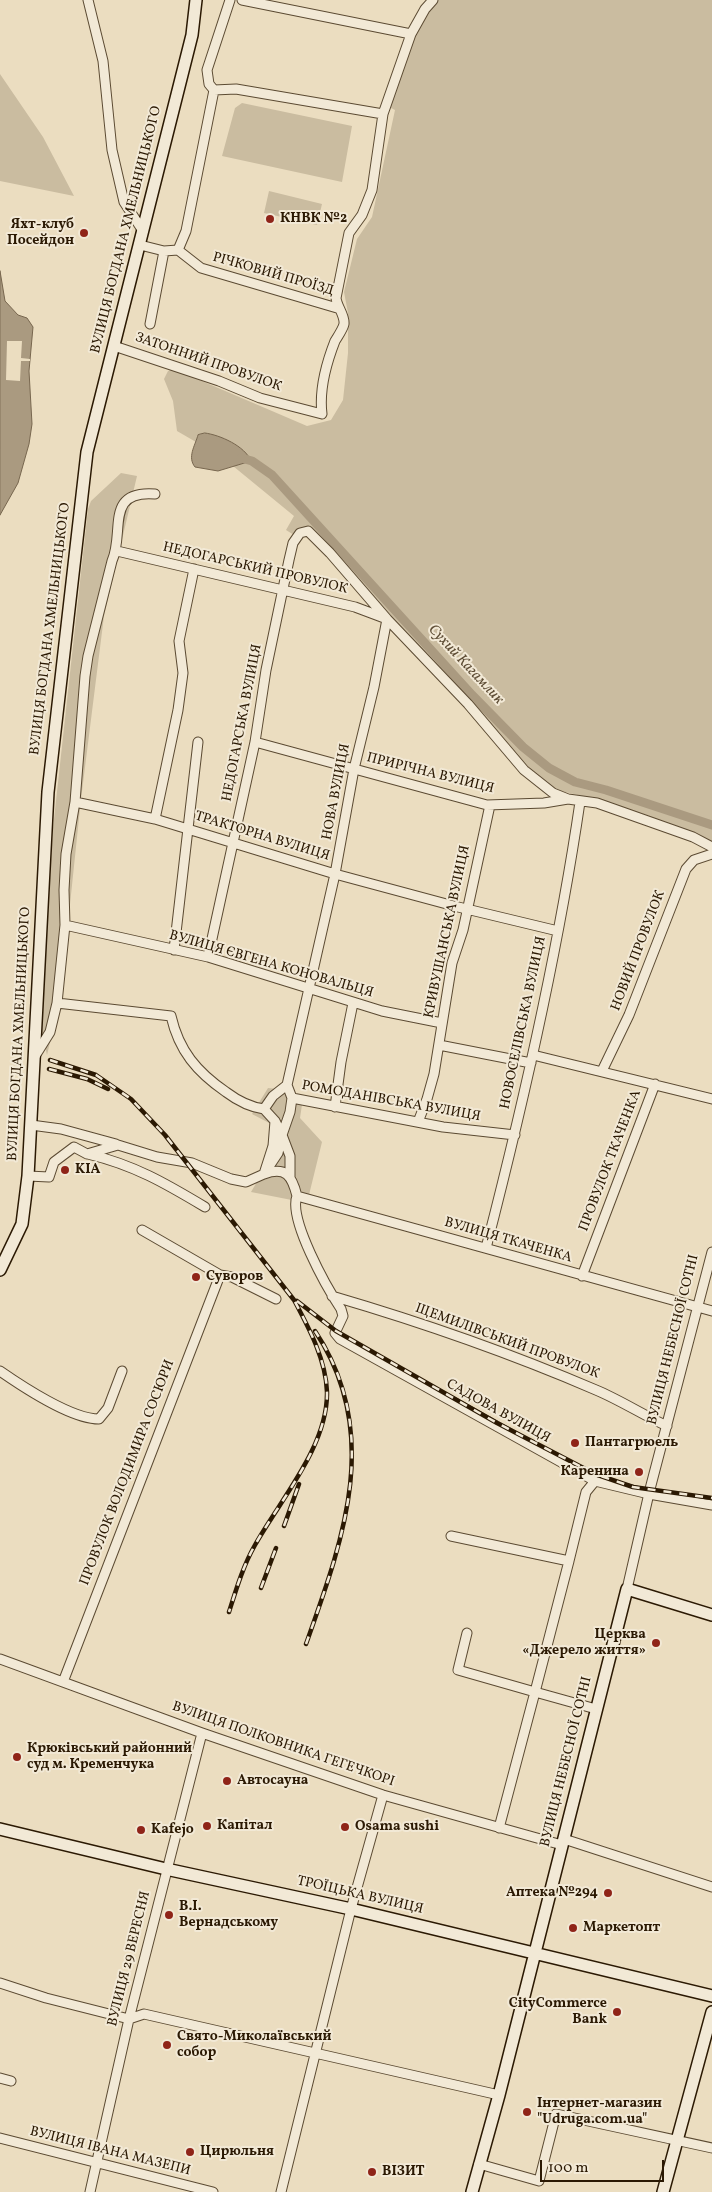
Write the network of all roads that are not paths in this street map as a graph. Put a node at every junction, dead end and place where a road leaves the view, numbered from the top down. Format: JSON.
{"nodes":[{"id":1,"x":88,"y":0,"type":"edge"},
{"id":2,"x":196,"y":0,"type":"edge"},
{"id":3,"x":230,"y":0,"type":"edge"},
{"id":4,"x":242,"y":0,"type":"edge"},
{"id":5,"x":434,"y":0,"type":"edge"},
{"id":6,"x":411,"y":34,"type":"junction"},
{"id":7,"x":214,"y":90,"type":"junction"},
{"id":8,"x":383,"y":114,"type":"junction"},
{"id":9,"x":143,"y":231,"type":"junction"},
{"id":10,"x":140,"y":245,"type":"junction"},
{"id":11,"x":178,"y":250,"type":"junction"},
{"id":12,"x":164,"y":251,"type":"junction"},
{"id":13,"x":337,"y":308,"type":"junction"},
{"id":14,"x":150,"y":324,"type":"dead end"},
{"id":15,"x":114,"y":346,"type":"junction"},
{"id":16,"x":154,"y":494,"type":"dead end"},
{"id":17,"x":116,"y":551,"type":"junction"},
{"id":18,"x":194,"y":569,"type":"junction"},
{"id":19,"x":284,"y":590,"type":"junction"},
{"id":20,"x":387,"y":619,"type":"junction"},
{"id":21,"x":198,"y":742,"type":"dead end"},
{"id":22,"x":255,"y":742,"type":"junction"},
{"id":23,"x":354,"y":769,"type":"junction"},
{"id":24,"x":568,"y":799,"type":"junction"},
{"id":25,"x":75,"y":802,"type":"junction"},
{"id":26,"x":580,"y":802,"type":"junction"},
{"id":27,"x":490,"y":805,"type":"junction"},
{"id":28,"x":155,"y":819,"type":"junction"},
{"id":29,"x":190,"y":830,"type":"junction"},
{"id":30,"x":234,"y":843,"type":"junction"},
{"id":31,"x":712,"y":847,"type":"edge"},
{"id":32,"x":712,"y":854,"type":"edge"},
{"id":33,"x":335,"y":874,"type":"junction"},
{"id":34,"x":466,"y":909,"type":"junction"},
{"id":35,"x":65,"y":925,"type":"junction"},
{"id":36,"x":558,"y":931,"type":"junction"},
{"id":37,"x":174,"y":950,"type":"junction"},
{"id":38,"x":208,"y":957,"type":"junction"},
{"id":39,"x":309,"y":990,"type":"junction"},
{"id":40,"x":57,"y":1002,"type":"junction"},
{"id":41,"x":354,"y":1003,"type":"junction"},
{"id":42,"x":442,"y":1022,"type":"junction"},
{"id":43,"x":439,"y":1045,"type":"junction"},
{"id":44,"x":35,"y":1056,"type":"junction"},
{"id":45,"x":532,"y":1059,"type":"junction"},
{"id":46,"x":602,"y":1071,"type":"junction"},
{"id":47,"x":655,"y":1084,"type":"junction"},
{"id":48,"x":287,"y":1085,"type":"junction"},
{"id":49,"x":292,"y":1098,"type":"junction"},
{"id":50,"x":712,"y":1099,"type":"edge"},
{"id":51,"x":335,"y":1107,"type":"junction"},
{"id":52,"x":264,"y":1109,"type":"junction"},
{"id":53,"x":275,"y":1121,"type":"junction"},
{"id":54,"x":418,"y":1122,"type":"junction"},
{"id":55,"x":31,"y":1125,"type":"junction"},
{"id":56,"x":282,"y":1135,"type":"junction"},
{"id":57,"x":515,"y":1135,"type":"junction"},
{"id":58,"x":88,"y":1136,"type":"junction"},
{"id":59,"x":118,"y":1145,"type":"junction"},
{"id":60,"x":74,"y":1147,"type":"junction"},
{"id":61,"x":87,"y":1154,"type":"junction"},
{"id":62,"x":264,"y":1174,"type":"junction"},
{"id":63,"x":28,"y":1176,"type":"junction"},
{"id":64,"x":290,"y":1177,"type":"junction"},
{"id":65,"x":297,"y":1196,"type":"junction"},
{"id":66,"x":205,"y":1207,"type":"dead end"},
{"id":67,"x":142,"y":1230,"type":"dead end"},
{"id":68,"x":486,"y":1248,"type":"junction"},
{"id":69,"x":712,"y":1252,"type":"edge"},
{"id":70,"x":0,"y":1270,"type":"edge"},
{"id":71,"x":220,"y":1275,"type":"junction"},
{"id":72,"x":582,"y":1276,"type":"junction"},
{"id":73,"x":332,"y":1296,"type":"junction"},
{"id":74,"x":276,"y":1299,"type":"dead end"},
{"id":75,"x":698,"y":1308,"type":"junction"},
{"id":76,"x":712,"y":1311,"type":"edge"},
{"id":77,"x":0,"y":1371,"type":"edge"},
{"id":78,"x":122,"y":1372,"type":"dead end"},
{"id":79,"x":667,"y":1426,"type":"junction"},
{"id":80,"x":595,"y":1481,"type":"junction"},
{"id":81,"x":649,"y":1494,"type":"junction"},
{"id":82,"x":712,"y":1505,"type":"edge"},
{"id":83,"x":451,"y":1536,"type":"dead end"},
{"id":84,"x":569,"y":1561,"type":"junction"},
{"id":85,"x":627,"y":1589,"type":"junction"},
{"id":86,"x":712,"y":1615,"type":"edge"},
{"id":87,"x":467,"y":1633,"type":"dead end"},
{"id":88,"x":0,"y":1658,"type":"edge"},
{"id":89,"x":64,"y":1682,"type":"junction"},
{"id":90,"x":535,"y":1692,"type":"junction"},
{"id":91,"x":596,"y":1709,"type":"junction"},
{"id":92,"x":202,"y":1733,"type":"junction"},
{"id":93,"x":383,"y":1794,"type":"junction"},
{"id":94,"x":499,"y":1828,"type":"junction"},
{"id":95,"x":0,"y":1829,"type":"edge"},
{"id":96,"x":563,"y":1842,"type":"junction"},
{"id":97,"x":166,"y":1869,"type":"junction"},
{"id":98,"x":712,"y":1887,"type":"edge"},
{"id":99,"x":351,"y":1909,"type":"junction"},
{"id":100,"x":535,"y":1954,"type":"junction"},
{"id":101,"x":0,"y":1983,"type":"edge"},
{"id":102,"x":712,"y":1996,"type":"edge"},
{"id":103,"x":712,"y":2012,"type":"edge"},
{"id":104,"x":129,"y":2020,"type":"junction"},
{"id":105,"x":317,"y":2052,"type":"junction"},
{"id":106,"x":0,"y":2078,"type":"edge"},
{"id":107,"x":12,"y":2081,"type":"dead end"},
{"id":108,"x":499,"y":2095,"type":"junction"},
{"id":109,"x":0,"y":2138,"type":"edge"},
{"id":110,"x":677,"y":2140,"type":"junction"},
{"id":111,"x":712,"y":2148,"type":"edge"},
{"id":112,"x":98,"y":2162,"type":"junction"},
{"id":113,"x":479,"y":2164,"type":"junction"},
{"id":114,"x":90,"y":2192,"type":"edge"},
{"id":115,"x":213,"y":2192,"type":"edge"},
{"id":116,"x":281,"y":2192,"type":"edge"},
{"id":117,"x":472,"y":2192,"type":"edge"},
{"id":118,"x":663,"y":2192,"type":"edge"}],
"edges":[{"from":1,"to":9,"type":"street"},
{"from":2,"to":9,"type":"main road","name":"ВУЛИЦЯ БОГДАНА ХМЕЛЬНИЦЬКОГО"},
{"from":3,"to":7,"type":"street"},
{"from":4,"to":6,"type":"street"},
{"from":5,"to":6,"type":"street"},
{"from":6,"to":8,"type":"street"},
{"from":7,"to":8,"type":"street"},
{"from":7,"to":11,"type":"street"},
{"from":8,"to":13,"type":"street"},
{"from":9,"to":10,"type":"main road","name":"ВУЛИЦЯ БОГДАНА ХМЕЛЬНИЦЬКОГО"},
{"from":10,"to":12,"type":"street"},
{"from":10,"to":15,"type":"main road","name":"ВУЛИЦЯ БОГДАНА ХМЕЛЬНИЦЬКОГО"},
{"from":11,"to":12,"type":"street"},
{"from":11,"to":13,"type":"street","name":"РІЧКОВИЙ ПРОЇЗД"},
{"from":12,"to":14,"type":"street"},
{"from":13,"to":15,"type":"street","name":"ЗАТОННИЙ ПРОВУЛОК"},
{"from":15,"to":44,"type":"main road","name":"ВУЛИЦЯ БОГДАНА ХМЕЛЬНИЦЬКОГО"},
{"from":16,"to":17,"type":"street"},
{"from":17,"to":18,"type":"street","name":"НЕДОГАРСЬКИЙ ПРОВУЛОК"},
{"from":17,"to":25,"type":"street"},
{"from":18,"to":19,"type":"street","name":"НЕДОГАРСЬКИЙ ПРОВУЛОК"},
{"from":18,"to":28,"type":"street"},
{"from":19,"to":20,"type":"street","name":"НЕДОГАРСЬКИЙ ПРОВУЛОК"},
{"from":19,"to":20,"type":"street","name":"НЕДОГАРСЬКА ВУЛИЦЯ"},
{"from":19,"to":22,"type":"street","name":"НЕДОГАРСЬКА ВУЛИЦЯ"},
{"from":20,"to":23,"type":"street","name":"НОВА ВУЛИЦЯ"},
{"from":20,"to":24,"type":"street"},
{"from":21,"to":29,"type":"street"},
{"from":22,"to":23,"type":"street","name":"ПРИРІЧНА ВУЛИЦЯ"},
{"from":22,"to":30,"type":"street","name":"НЕДОГАРСЬКА ВУЛИЦЯ"},
{"from":23,"to":27,"type":"street","name":"ПРИРІЧНА ВУЛИЦЯ"},
{"from":23,"to":33,"type":"street","name":"НОВА ВУЛИЦЯ"},
{"from":24,"to":26,"type":"street","name":"ПРИРІЧНА ВУЛИЦЯ"},
{"from":24,"to":27,"type":"street","name":"ПРИРІЧНА ВУЛИЦЯ"},
{"from":25,"to":28,"type":"street","name":"ТРАКТОРНА ВУЛИЦЯ"},
{"from":25,"to":35,"type":"street"},
{"from":26,"to":31,"type":"street","name":"ПРИРІЧНА ВУЛИЦЯ"},
{"from":26,"to":36,"type":"street","name":"НОВОСЕЛІВСЬКА ВУЛИЦЯ"},
{"from":27,"to":34,"type":"street","name":"КРИВУШАНСЬКА ВУЛИЦЯ"},
{"from":28,"to":29,"type":"street","name":"ТРАКТОРНА ВУЛИЦЯ"},
{"from":29,"to":30,"type":"street","name":"ТРАКТОРНА ВУЛИЦЯ"},
{"from":29,"to":37,"type":"street"},
{"from":30,"to":33,"type":"street","name":"ТРАКТОРНА ВУЛИЦЯ"},
{"from":30,"to":38,"type":"street","name":"НЕДОГАРСЬКА ВУЛИЦЯ"},
{"from":32,"to":46,"type":"street","name":"НОВИЙ ПРОВУЛОК"},
{"from":33,"to":34,"type":"street","name":"ТРАКТОРНА ВУЛИЦЯ"},
{"from":33,"to":39,"type":"street","name":"НОВА ВУЛИЦЯ"},
{"from":34,"to":36,"type":"street","name":"ТРАКТОРНА ВУЛИЦЯ"},
{"from":34,"to":42,"type":"street","name":"КРИВУШАНСЬКА ВУЛИЦЯ"},
{"from":35,"to":37,"type":"street","name":"ВУЛИЦЯ ЄВГЕНА КОНОВАЛЬЦЯ"},
{"from":35,"to":40,"type":"street"},
{"from":36,"to":45,"type":"street","name":"НОВОСЕЛІВСЬКА ВУЛИЦЯ"},
{"from":37,"to":38,"type":"street","name":"ВУЛИЦЯ ЄВГЕНА КОНОВАЛЬЦЯ"},
{"from":38,"to":39,"type":"street","name":"ВУЛИЦЯ ЄВГЕНА КОНОВАЛЬЦЯ"},
{"from":39,"to":41,"type":"street","name":"ВУЛИЦЯ ЄВГЕНА КОНОВАЛЬЦЯ"},
{"from":39,"to":48,"type":"street","name":"НОВА ВУЛИЦЯ"},
{"from":40,"to":44,"type":"street"},
{"from":40,"to":52,"type":"street"},
{"from":41,"to":42,"type":"street","name":"ВУЛИЦЯ ЄВГЕНА КОНОВАЛЬЦЯ"},
{"from":41,"to":51,"type":"street"},
{"from":42,"to":43,"type":"street","name":"КРИВУШАНСЬКА ВУЛИЦЯ"},
{"from":43,"to":45,"type":"street"},
{"from":43,"to":54,"type":"street","name":"КРИВУШАНСЬКА ВУЛИЦЯ"},
{"from":44,"to":55,"type":"main road","name":"ВУЛИЦЯ БОГДАНА ХМЕЛЬНИЦЬКОГО"},
{"from":45,"to":46,"type":"street"},
{"from":45,"to":57,"type":"street","name":"НОВОСЕЛІВСЬКА ВУЛИЦЯ"},
{"from":46,"to":47,"type":"street"},
{"from":47,"to":50,"type":"street"},
{"from":47,"to":72,"type":"street","name":"ПРОВУЛОК ТКАЧЕНКА"},
{"from":48,"to":49,"type":"street"},
{"from":48,"to":52,"type":"street"},
{"from":49,"to":51,"type":"street","name":"РОМОДАНІВСЬКА ВУЛИЦЯ"},
{"from":49,"to":56,"type":"street"},
{"from":51,"to":54,"type":"street","name":"РОМОДАНІВСЬКА ВУЛИЦЯ"},
{"from":52,"to":53,"type":"street"},
{"from":53,"to":56,"type":"street"},
{"from":53,"to":62,"type":"street"},
{"from":54,"to":57,"type":"street","name":"РОМОДАНІВСЬКА ВУЛИЦЯ"},
{"from":55,"to":58,"type":"street"},
{"from":55,"to":63,"type":"main road","name":"ВУЛИЦЯ БОГДАНА ХМЕЛЬНИЦЬКОГО"},
{"from":56,"to":62,"type":"street"},
{"from":56,"to":64,"type":"street"},
{"from":57,"to":68,"type":"street","name":"НОВОСЕЛІВСЬКА ВУЛИЦЯ"},
{"from":58,"to":59,"type":"street"},
{"from":58,"to":60,"type":"street"},
{"from":59,"to":61,"type":"street"},
{"from":59,"to":62,"type":"street"},
{"from":60,"to":61,"type":"street"},
{"from":60,"to":63,"type":"street"},
{"from":61,"to":66,"type":"street"},
{"from":62,"to":64,"type":"street"},
{"from":63,"to":70,"type":"main road","name":"ВУЛИЦЯ БОГДАНА ХМЕЛЬНИЦЬКОГО"},
{"from":64,"to":65,"type":"street"},
{"from":65,"to":68,"type":"street","name":"ВУЛИЦЯ ТКАЧЕНКА"},
{"from":65,"to":73,"type":"street"},
{"from":67,"to":71,"type":"street"},
{"from":68,"to":72,"type":"street","name":"ВУЛИЦЯ ТКАЧЕНКА"},
{"from":69,"to":75,"type":"street","name":"ВУЛИЦЯ НЕБЕСНОЇ СОТНІ"},
{"from":71,"to":74,"type":"street"},
{"from":71,"to":89,"type":"street","name":"ПРОВУЛОК ВОЛОДИМИРА СОСЮРИ"},
{"from":72,"to":75,"type":"street","name":"ВУЛИЦЯ ТКАЧЕНКА"},
{"from":73,"to":79,"type":"street","name":"ЩЕМИЛІВСЬКИЙ ПРОВУЛОК"},
{"from":73,"to":80,"type":"street","name":"САДОВА ВУЛИЦЯ"},
{"from":75,"to":76,"type":"street","name":"ВУЛИЦЯ ТКАЧЕНКА"},
{"from":75,"to":79,"type":"street","name":"ВУЛИЦЯ НЕБЕСНОЇ СОТНІ"},
{"from":77,"to":78,"type":"street"},
{"from":79,"to":81,"type":"street","name":"ВУЛИЦЯ НЕБЕСНОЇ СОТНІ"},
{"from":80,"to":81,"type":"street","name":"САДОВА ВУЛИЦЯ"},
{"from":80,"to":84,"type":"street"},
{"from":81,"to":82,"type":"street","name":"САДОВА ВУЛИЦЯ"},
{"from":81,"to":85,"type":"street","name":"ВУЛИЦЯ НЕБЕСНОЇ СОТНІ"},
{"from":83,"to":84,"type":"street"},
{"from":84,"to":90,"type":"street"},
{"from":85,"to":86,"type":"main road"},
{"from":85,"to":91,"type":"main road","name":"ВУЛИЦЯ НЕБЕСНОЇ СОТНІ"},
{"from":87,"to":90,"type":"street"},
{"from":88,"to":89,"type":"street","name":"ВУЛИЦЯ ПОЛКОВНИКА ГЕГЕЧКОРІ"},
{"from":89,"to":92,"type":"street","name":"ВУЛИЦЯ ПОЛКОВНИКА ГЕГЕЧКОРІ"},
{"from":90,"to":91,"type":"street"},
{"from":90,"to":94,"type":"street"},
{"from":91,"to":96,"type":"main road","name":"ВУЛИЦЯ НЕБЕСНОЇ СОТНІ"},
{"from":92,"to":93,"type":"street","name":"ВУЛИЦЯ ПОЛКОВНИКА ГЕГЕЧКОРІ"},
{"from":92,"to":97,"type":"street","name":"ВУЛИЦЯ 29 ВЕРЕСНЯ"},
{"from":93,"to":94,"type":"street","name":"ВУЛИЦЯ ПОЛКОВНИКА ГЕГЕЧКОРІ"},
{"from":93,"to":99,"type":"street"},
{"from":94,"to":96,"type":"street","name":"ВУЛИЦЯ ПОЛКОВНИКА ГЕГЕЧКОРІ"},
{"from":95,"to":97,"type":"main road","name":"ТРОЇЦЬКА ВУЛИЦЯ"},
{"from":96,"to":98,"type":"street","name":"ВУЛИЦЯ ПОЛКОВНИКА ГЕГЕЧКОРІ"},
{"from":96,"to":100,"type":"main road","name":"ВУЛИЦЯ НЕБЕСНОЇ СОТНІ"},
{"from":97,"to":99,"type":"main road","name":"ТРОЇЦЬКА ВУЛИЦЯ"},
{"from":97,"to":104,"type":"street","name":"ВУЛИЦЯ 29 ВЕРЕСНЯ"},
{"from":99,"to":100,"type":"main road","name":"ТРОЇЦЬКА ВУЛИЦЯ"},
{"from":99,"to":105,"type":"street"},
{"from":100,"to":102,"type":"main road","name":"ТРОЇЦЬКА ВУЛИЦЯ"},
{"from":100,"to":108,"type":"main road","name":"ВУЛИЦЯ НЕБЕСНОЇ СОТНІ"},
{"from":101,"to":104,"type":"street"},
{"from":103,"to":110,"type":"main road"},
{"from":104,"to":105,"type":"street"},
{"from":104,"to":112,"type":"street","name":"ВУЛИЦЯ 29 ВЕРЕСНЯ"},
{"from":105,"to":108,"type":"street"},
{"from":105,"to":116,"type":"street"},
{"from":106,"to":107,"type":"street"},
{"from":108,"to":113,"type":"main road","name":"ВУЛИЦЯ НЕБЕСНОЇ СОТНІ"},
{"from":109,"to":112,"type":"street","name":"ВУЛИЦЯ ІВАНА МАЗЕПИ"},
{"from":110,"to":111,"type":"street"},
{"from":110,"to":113,"type":"street"},
{"from":110,"to":118,"type":"main road"},
{"from":112,"to":114,"type":"street","name":"ВУЛИЦЯ 29 ВЕРЕСНЯ"},
{"from":112,"to":115,"type":"street","name":"ВУЛИЦЯ ІВАНА МАЗЕПИ"},
{"from":113,"to":117,"type":"main road","name":"ВУЛИЦЯ НЕБЕСНОЇ СОТНІ"}]}
